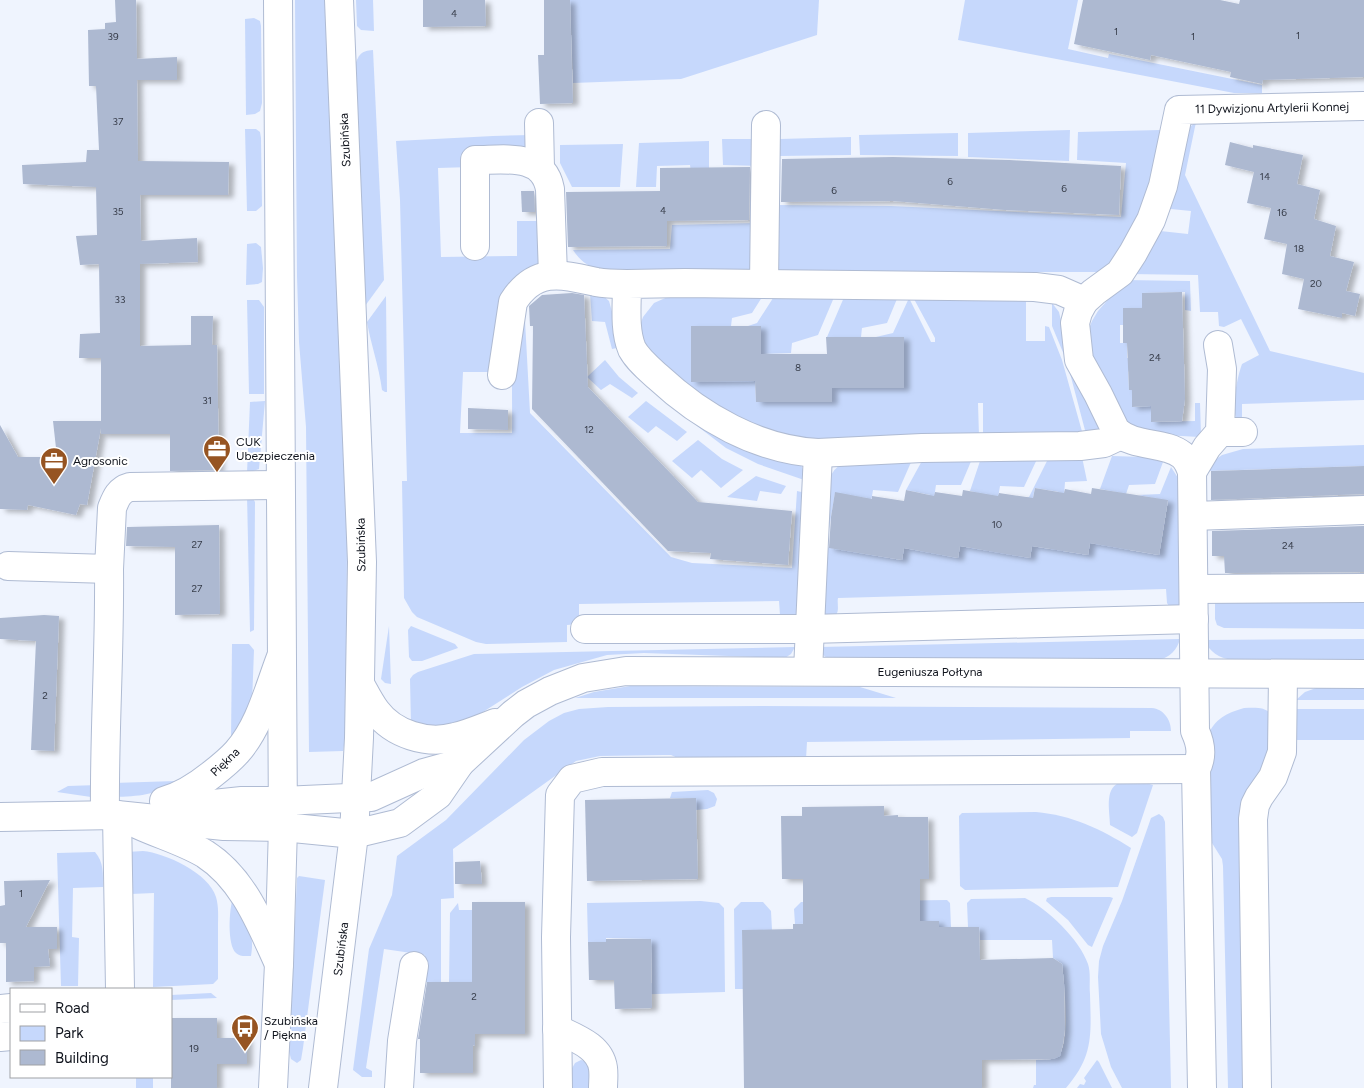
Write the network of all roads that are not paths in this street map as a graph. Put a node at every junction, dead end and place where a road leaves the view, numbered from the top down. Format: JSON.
{"nodes":[{"id":1,"x":278,"y":0,"type":"edge"},
{"id":2,"x":339,"y":0,"type":"edge"},
{"id":3,"x":1364,"y":106,"type":"edge"},
{"id":4,"x":539,"y":123,"type":"dead end"},
{"id":5,"x":766,"y":125,"type":"dead end"},
{"id":6,"x":540,"y":168,"type":"junction"},
{"id":7,"x":475,"y":246,"type":"dead end"},
{"id":8,"x":553,"y":275,"type":"junction"},
{"id":9,"x":627,"y":284,"type":"junction"},
{"id":10,"x":764,"y":284,"type":"junction"},
{"id":11,"x":1084,"y":301,"type":"junction"},
{"id":12,"x":1218,"y":345,"type":"dead end"},
{"id":13,"x":502,"y":375,"type":"dead end"},
{"id":14,"x":1121,"y":435,"type":"junction"},
{"id":15,"x":818,"y":453,"type":"junction"},
{"id":16,"x":1192,"y":472,"type":"junction"},
{"id":17,"x":280,"y":485,"type":"junction"},
{"id":18,"x":1364,"y":510,"type":"edge"},
{"id":19,"x":1194,"y":516,"type":"junction"},
{"id":20,"x":8,"y":566,"type":"dead end"},
{"id":21,"x":109,"y":569,"type":"junction"},
{"id":22,"x":1364,"y":588,"type":"edge"},
{"id":23,"x":1194,"y":589,"type":"junction"},
{"id":24,"x":1194,"y":619,"type":"junction"},
{"id":25,"x":585,"y":629,"type":"dead end"},
{"id":26,"x":809,"y":629,"type":"junction"},
{"id":27,"x":282,"y":655,"type":"junction"},
{"id":28,"x":808,"y":672,"type":"junction"},
{"id":29,"x":1195,"y":673,"type":"junction"},
{"id":30,"x":1364,"y":674,"type":"edge"},
{"id":31,"x":1283,"y":675,"type":"junction"},
{"id":32,"x":360,"y":684,"type":"junction"},
{"id":33,"x":508,"y":718,"type":"junction"},
{"id":34,"x":460,"y":763,"type":"junction"},
{"id":35,"x":1196,"y":769,"type":"junction"},
{"id":36,"x":356,"y":798,"type":"junction"},
{"id":37,"x":282,"y":814,"type":"junction"},
{"id":38,"x":111,"y":815,"type":"junction"},
{"id":39,"x":0,"y":817,"type":"edge"},
{"id":40,"x":354,"y":834,"type":"junction"},
{"id":41,"x":280,"y":964,"type":"junction"},
{"id":42,"x":414,"y":966,"type":"dead end"},
{"id":43,"x":120,"y":988,"type":"edge"},
{"id":44,"x":557,"y":1029,"type":"junction"},
{"id":45,"x":273,"y":1088,"type":"edge"},
{"id":46,"x":323,"y":1088,"type":"edge"},
{"id":47,"x":399,"y":1088,"type":"edge"},
{"id":48,"x":558,"y":1088,"type":"edge"},
{"id":49,"x":603,"y":1088,"type":"edge"},
{"id":50,"x":1202,"y":1088,"type":"edge"},
{"id":51,"x":1256,"y":1088,"type":"edge"}],
"edges":[{"from":1,"to":17,"type":"street"},
{"from":2,"to":32,"type":"street","name":"Szubińska"},
{"from":3,"to":11,"type":"street","name":"11 Dywizjonu Artylerii Konnej"},
{"from":4,"to":6,"type":"street"},
{"from":5,"to":10,"type":"street"},
{"from":6,"to":7,"type":"street"},
{"from":6,"to":8,"type":"street"},
{"from":8,"to":9,"type":"street"},
{"from":8,"to":13,"type":"street"},
{"from":9,"to":10,"type":"street"},
{"from":9,"to":15,"type":"street"},
{"from":10,"to":11,"type":"street"},
{"from":11,"to":14,"type":"street"},
{"from":12,"to":16,"type":"street"},
{"from":14,"to":15,"type":"street"},
{"from":14,"to":16,"type":"street"},
{"from":15,"to":26,"type":"street"},
{"from":16,"to":19,"type":"street"},
{"from":17,"to":21,"type":"street"},
{"from":17,"to":27,"type":"street"},
{"from":18,"to":19,"type":"street"},
{"from":19,"to":23,"type":"street"},
{"from":20,"to":21,"type":"street"},
{"from":21,"to":38,"type":"street"},
{"from":22,"to":23,"type":"street"},
{"from":23,"to":24,"type":"street"},
{"from":24,"to":26,"type":"street"},
{"from":24,"to":29,"type":"street"},
{"from":25,"to":26,"type":"street"},
{"from":26,"to":28,"type":"street"},
{"from":27,"to":37,"type":"street"},
{"from":27,"to":38,"type":"street","name":"Piękna"},
{"from":28,"to":29,"type":"street","name":"Eugeniusza Połtyna"},
{"from":28,"to":33,"type":"street","name":"Eugeniusza Połtyna"},
{"from":29,"to":31,"type":"street","name":"Eugeniusza Połtyna"},
{"from":29,"to":35,"type":"street"},
{"from":30,"to":31,"type":"street","name":"Eugeniusza Połtyna"},
{"from":31,"to":51,"type":"street"},
{"from":32,"to":33,"type":"street","name":"Eugeniusza Połtyna"},
{"from":32,"to":36,"type":"street","name":"Szubińska"},
{"from":33,"to":34,"type":"street","name":"Eugeniusza Połtyna"},
{"from":34,"to":36,"type":"street","name":"Eugeniusza Połtyna"},
{"from":34,"to":40,"type":"street","name":"Eugeniusza Połtyna"},
{"from":35,"to":44,"type":"street"},
{"from":35,"to":50,"type":"street"},
{"from":36,"to":37,"type":"street","name":"Piękna"},
{"from":36,"to":40,"type":"street","name":"Szubińska"},
{"from":37,"to":38,"type":"street","name":"Piękna"},
{"from":37,"to":40,"type":"street","name":"Eugeniusza Połtyna"},
{"from":37,"to":41,"type":"street"},
{"from":38,"to":39,"type":"street","name":"Piękna"},
{"from":38,"to":41,"type":"street","name":"Piękna"},
{"from":38,"to":43,"type":"street"},
{"from":40,"to":46,"type":"street","name":"Szubińska"},
{"from":41,"to":45,"type":"street"},
{"from":42,"to":47,"type":"street"},
{"from":44,"to":48,"type":"street"},
{"from":44,"to":49,"type":"street"}]}
